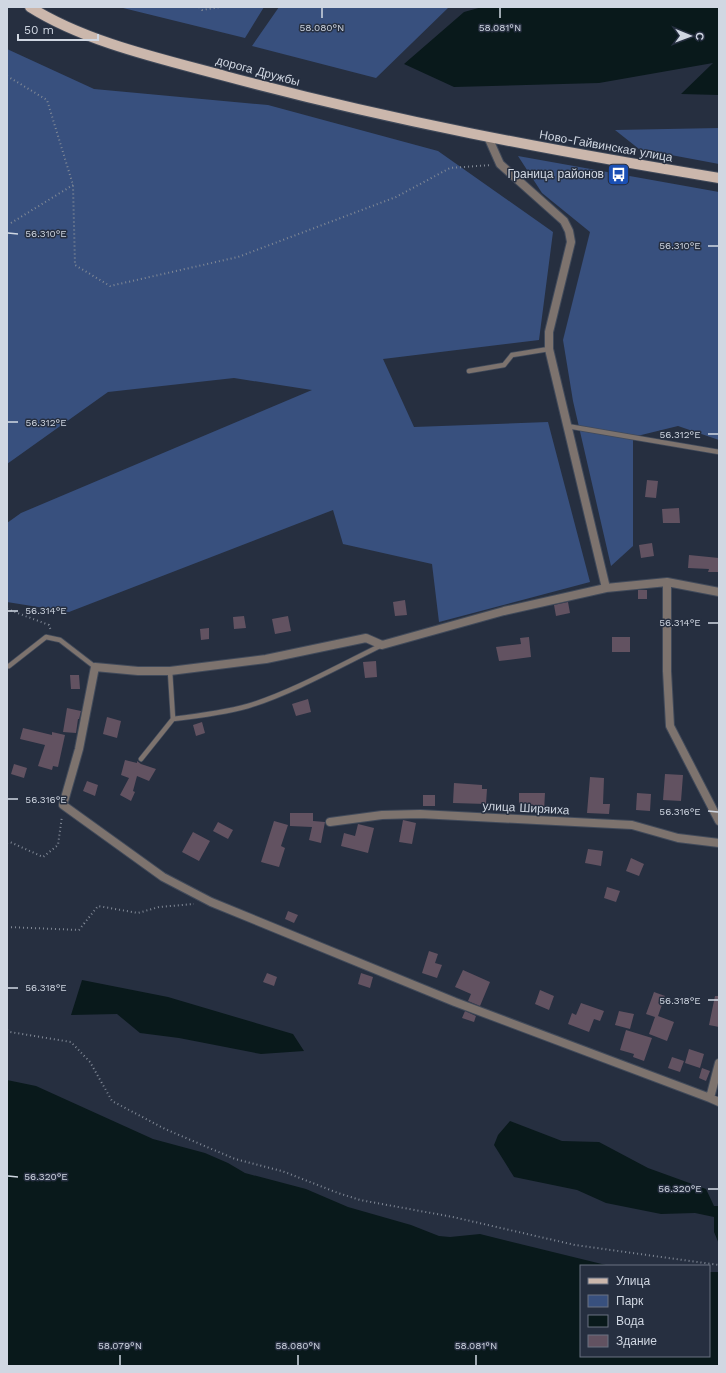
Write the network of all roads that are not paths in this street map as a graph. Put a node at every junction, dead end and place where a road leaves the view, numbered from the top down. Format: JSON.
{"nodes":[{"id":1,"x":30,"y":7,"type":"edge"},
{"id":2,"x":488,"y":137,"type":"junction"},
{"id":3,"x":719,"y":178,"type":"edge"},
{"id":4,"x":549,"y":349,"type":"junction"},
{"id":5,"x":469,"y":371,"type":"dead end"},
{"id":6,"x":567,"y":426,"type":"junction"},
{"id":7,"x":719,"y":452,"type":"edge"},
{"id":8,"x":667,"y":582,"type":"junction"},
{"id":9,"x":606,"y":588,"type":"junction"},
{"id":10,"x":719,"y":592,"type":"edge"},
{"id":11,"x":382,"y":645,"type":"junction"},
{"id":12,"x":9,"y":666,"type":"dead end"},
{"id":13,"x":95,"y":667,"type":"junction"},
{"id":14,"x":170,"y":671,"type":"junction"},
{"id":15,"x":173,"y":720,"type":"junction"},
{"id":16,"x":141,"y":759,"type":"dead end"},
{"id":17,"x":330,"y":822,"type":"dead end"},
{"id":18,"x":719,"y":822,"type":"edge"},
{"id":19,"x":719,"y":843,"type":"edge"},
{"id":20,"x":719,"y":1063,"type":"edge"},
{"id":21,"x":710,"y":1098,"type":"junction"},
{"id":22,"x":719,"y":1102,"type":"edge"}],
"edges":[{"from":1,"to":2,"type":"main road","name":"дорога Дружбы"},
{"from":2,"to":3,"type":"main road","name":"Ново-Гайвинская улица"},
{"from":2,"to":4,"type":"street"},
{"from":4,"to":5,"type":"lane"},
{"from":4,"to":6,"type":"street"},
{"from":6,"to":7,"type":"lane"},
{"from":6,"to":9,"type":"street"},
{"from":8,"to":9,"type":"street"},
{"from":8,"to":10,"type":"street"},
{"from":8,"to":18,"type":"street"},
{"from":9,"to":11,"type":"street"},
{"from":11,"to":14,"type":"street"},
{"from":11,"to":15,"type":"lane"},
{"from":12,"to":13,"type":"lane"},
{"from":13,"to":14,"type":"street"},
{"from":13,"to":21,"type":"street"},
{"from":14,"to":15,"type":"lane"},
{"from":15,"to":16,"type":"lane"},
{"from":17,"to":19,"type":"street","name":"улица Ширяиха"},
{"from":20,"to":21,"type":"street"},
{"from":21,"to":22,"type":"street"}]}
